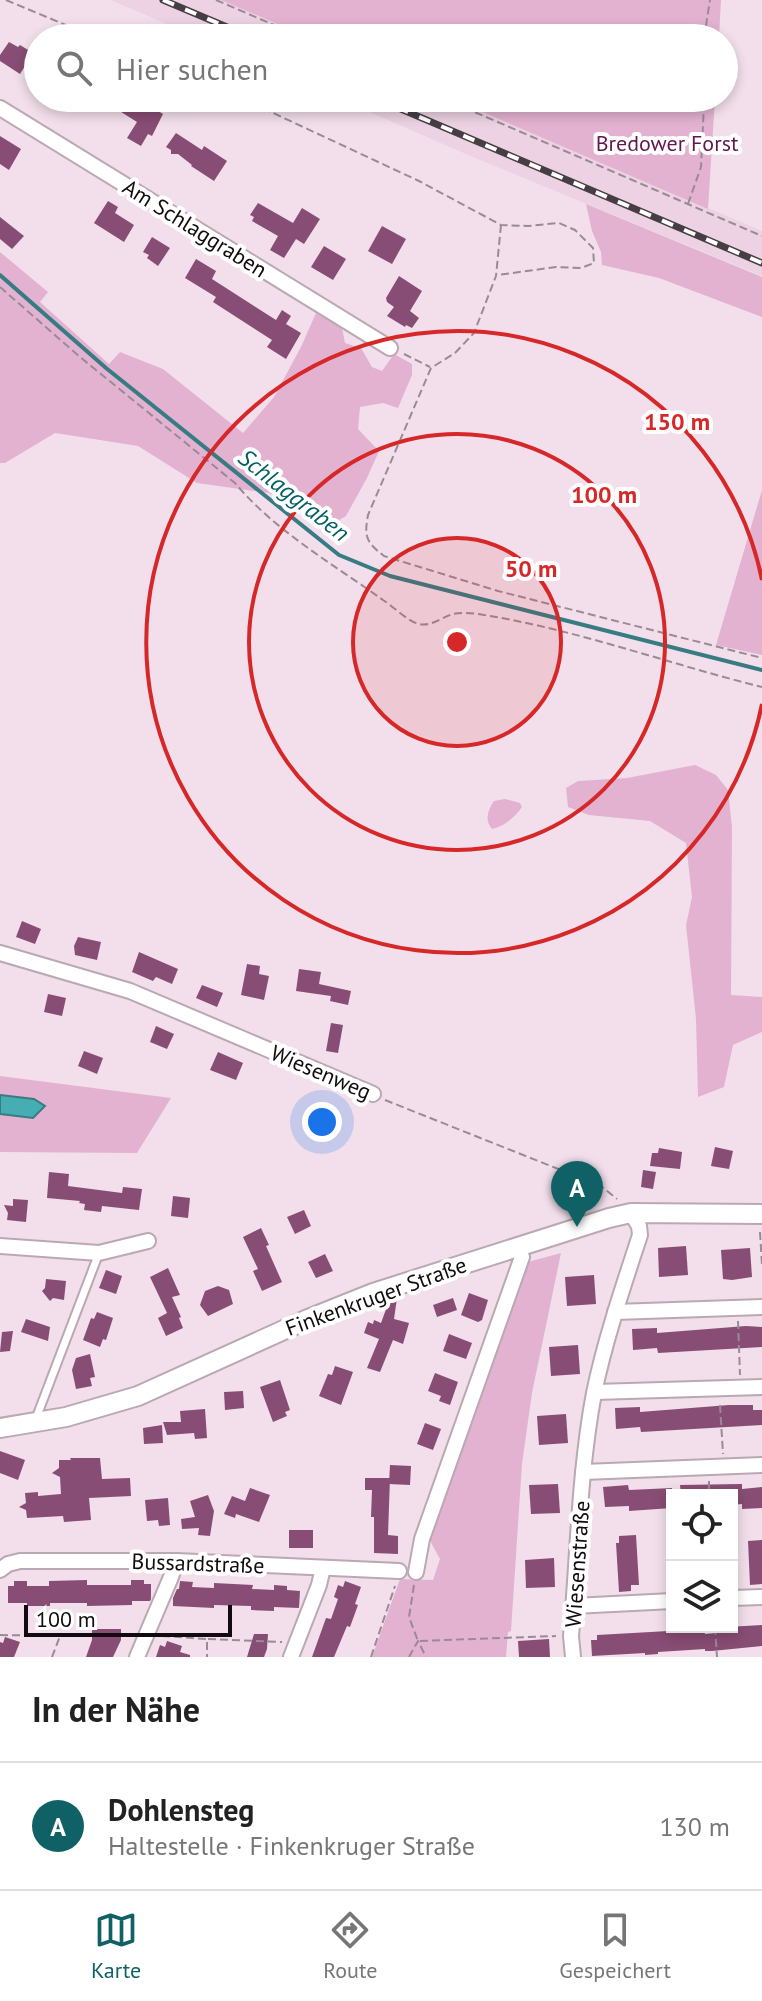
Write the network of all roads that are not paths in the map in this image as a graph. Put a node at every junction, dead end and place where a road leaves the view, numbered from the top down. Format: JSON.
{"nodes":[{"id":1,"x":0,"y":108,"type":"edge"},
{"id":2,"x":390,"y":348,"type":"road end"},
{"id":3,"x":0,"y":953,"type":"edge"},
{"id":4,"x":373,"y":1094,"type":"road end"},
{"id":5,"x":631,"y":1213,"type":"junction"},
{"id":6,"x":760,"y":1214,"type":"edge"},
{"id":7,"x":148,"y":1241,"type":"dead end"},
{"id":8,"x":0,"y":1246,"type":"edge"},
{"id":9,"x":517,"y":1246,"type":"junction"},
{"id":10,"x":99,"y":1253,"type":"junction"},
{"id":11,"x":762,"y":1307,"type":"edge"},
{"id":12,"x":615,"y":1312,"type":"junction"},
{"id":13,"x":762,"y":1387,"type":"edge"},
{"id":14,"x":595,"y":1392,"type":"junction"},
{"id":15,"x":34,"y":1423,"type":"junction"},
{"id":16,"x":0,"y":1428,"type":"edge"},
{"id":17,"x":762,"y":1465,"type":"edge"},
{"id":18,"x":583,"y":1472,"type":"junction"},
{"id":19,"x":176,"y":1561,"type":"junction"},
{"id":20,"x":323,"y":1568,"type":"junction"},
{"id":21,"x":0,"y":1570,"type":"edge"},
{"id":22,"x":399,"y":1571,"type":"road end"},
{"id":23,"x":416,"y":1572,"type":"road end"},
{"id":24,"x":762,"y":1597,"type":"edge"},
{"id":25,"x":738,"y":1598,"type":"edge"},
{"id":26,"x":666,"y":1601,"type":"edge"},
{"id":27,"x":574,"y":1606,"type":"junction"},
{"id":28,"x":137,"y":1657,"type":"edge"},
{"id":29,"x":291,"y":1657,"type":"edge"},
{"id":30,"x":573,"y":1657,"type":"edge"}],
"edges":[{"from":1,"to":2,"type":"street","name":"Am Schlaggraben"},
{"from":3,"to":4,"type":"street","name":"Wiesenweg"},
{"from":5,"to":6,"type":"street","name":"Finkenkruger Straße"},
{"from":5,"to":9,"type":"street","name":"Finkenkruger Straße"},
{"from":5,"to":12,"type":"street","name":"Wiesenstraße"},
{"from":7,"to":10,"type":"street"},
{"from":8,"to":10,"type":"street"},
{"from":9,"to":15,"type":"street","name":"Finkenkruger Straße"},
{"from":9,"to":23,"type":"street"},
{"from":10,"to":15,"type":"lane"},
{"from":11,"to":12,"type":"street"},
{"from":12,"to":14,"type":"street","name":"Wiesenstraße"},
{"from":13,"to":14,"type":"street"},
{"from":14,"to":18,"type":"street","name":"Wiesenstraße"},
{"from":15,"to":16,"type":"street","name":"Finkenkruger Straße"},
{"from":17,"to":18,"type":"street","name":"Wiesenstraße"},
{"from":18,"to":27,"type":"street","name":"Wiesenstraße"},
{"from":19,"to":20,"type":"street","name":"Bussardstraße"},
{"from":19,"to":21,"type":"street","name":"Bussardstraße"},
{"from":19,"to":28,"type":"street"},
{"from":20,"to":22,"type":"street","name":"Bussardstraße"},
{"from":20,"to":29,"type":"street"},
{"from":24,"to":25,"type":"street"},
{"from":26,"to":27,"type":"street"},
{"from":27,"to":30,"type":"street","name":"Wiesenstraße"}]}
